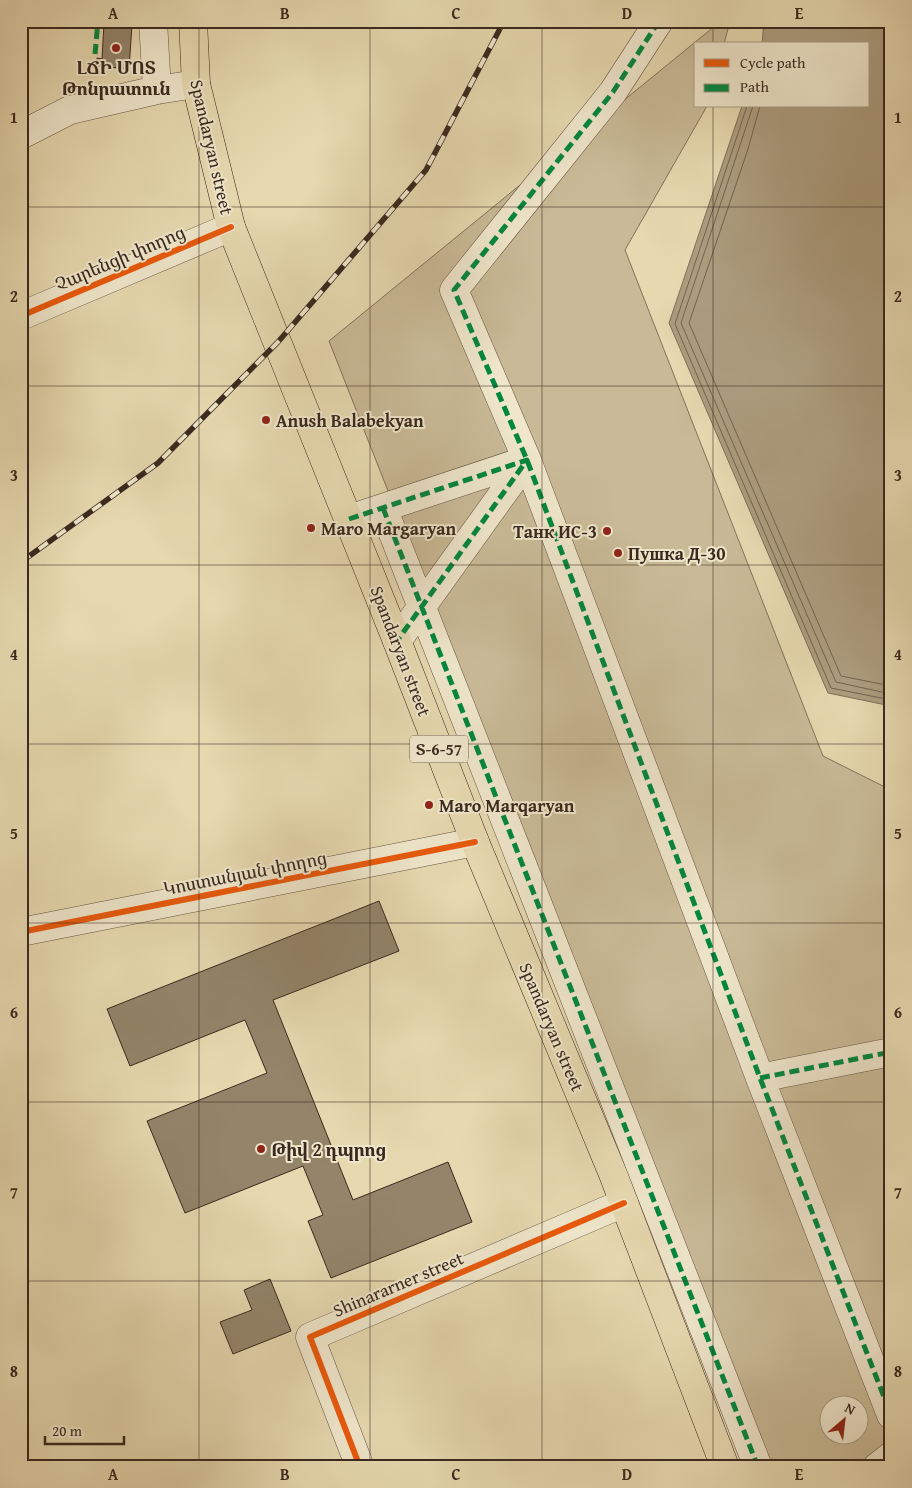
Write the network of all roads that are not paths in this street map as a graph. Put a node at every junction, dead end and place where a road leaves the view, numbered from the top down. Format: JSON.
{"nodes":[{"id":1,"x":153,"y":21,"type":"edge"},
{"id":2,"x":193,"y":21,"type":"edge"},
{"id":3,"x":659,"y":21,"type":"edge"},
{"id":4,"x":196,"y":84,"type":"junction"},
{"id":5,"x":157,"y":90,"type":"junction"},
{"id":6,"x":21,"y":135,"type":"edge"},
{"id":7,"x":231,"y":227,"type":"junction"},
{"id":8,"x":21,"y":316,"type":"edge"},
{"id":9,"x":527,"y":460,"type":"junction"},
{"id":10,"x":383,"y":508,"type":"junction"},
{"id":11,"x":349,"y":519,"type":"junction"},
{"id":12,"x":423,"y":606,"type":"junction"},
{"id":13,"x":398,"y":641,"type":"junction"},
{"id":14,"x":476,"y":842,"type":"junction"},
{"id":15,"x":21,"y":932,"type":"edge"},
{"id":16,"x":891,"y":1052,"type":"edge"},
{"id":17,"x":760,"y":1078,"type":"junction"},
{"id":18,"x":624,"y":1203,"type":"junction"},
{"id":19,"x":891,"y":1415,"type":"edge"},
{"id":20,"x":891,"y":1456,"type":"edge"},
{"id":21,"x":360,"y":1467,"type":"edge"},
{"id":22,"x":725,"y":1467,"type":"edge"},
{"id":23,"x":758,"y":1467,"type":"edge"},
{"id":24,"x":877,"y":1467,"type":"edge"}],
"edges":[{"from":1,"to":5,"type":"street"},
{"from":2,"to":4,"type":"main road","name":"Spandaryan street","number":"Տ-6-57"},
{"from":3,"to":9,"type":"street"},
{"from":4,"to":5,"type":"street"},
{"from":4,"to":7,"type":"main road","name":"Spandaryan street","number":"Տ-6-57"},
{"from":5,"to":6,"type":"street"},
{"from":7,"to":8,"type":"street","name":"Չարենցի փողոց"},
{"from":7,"to":11,"type":"main road","name":"Spandaryan street","number":"Տ-6-57"},
{"from":9,"to":10,"type":"street"},
{"from":9,"to":12,"type":"street"},
{"from":9,"to":17,"type":"street"},
{"from":10,"to":11,"type":"street"},
{"from":10,"to":12,"type":"street"},
{"from":11,"to":13,"type":"main road","name":"Spandaryan street","number":"Տ-6-57"},
{"from":12,"to":13,"type":"street"},
{"from":12,"to":23,"type":"street"},
{"from":13,"to":14,"type":"main road","name":"Spandaryan street","number":"Տ-6-57"},
{"from":14,"to":15,"type":"street","name":"Կոստանյան փողոց"},
{"from":14,"to":18,"type":"main road","name":"Spandaryan street","number":"Տ-6-57"},
{"from":16,"to":17,"type":"street"},
{"from":17,"to":19,"type":"street"},
{"from":18,"to":21,"type":"street","name":"Shinararner street"},
{"from":18,"to":22,"type":"main road","name":"Spandaryan street","number":"Տ-6-57"},
{"from":20,"to":24,"type":"street"}]}
